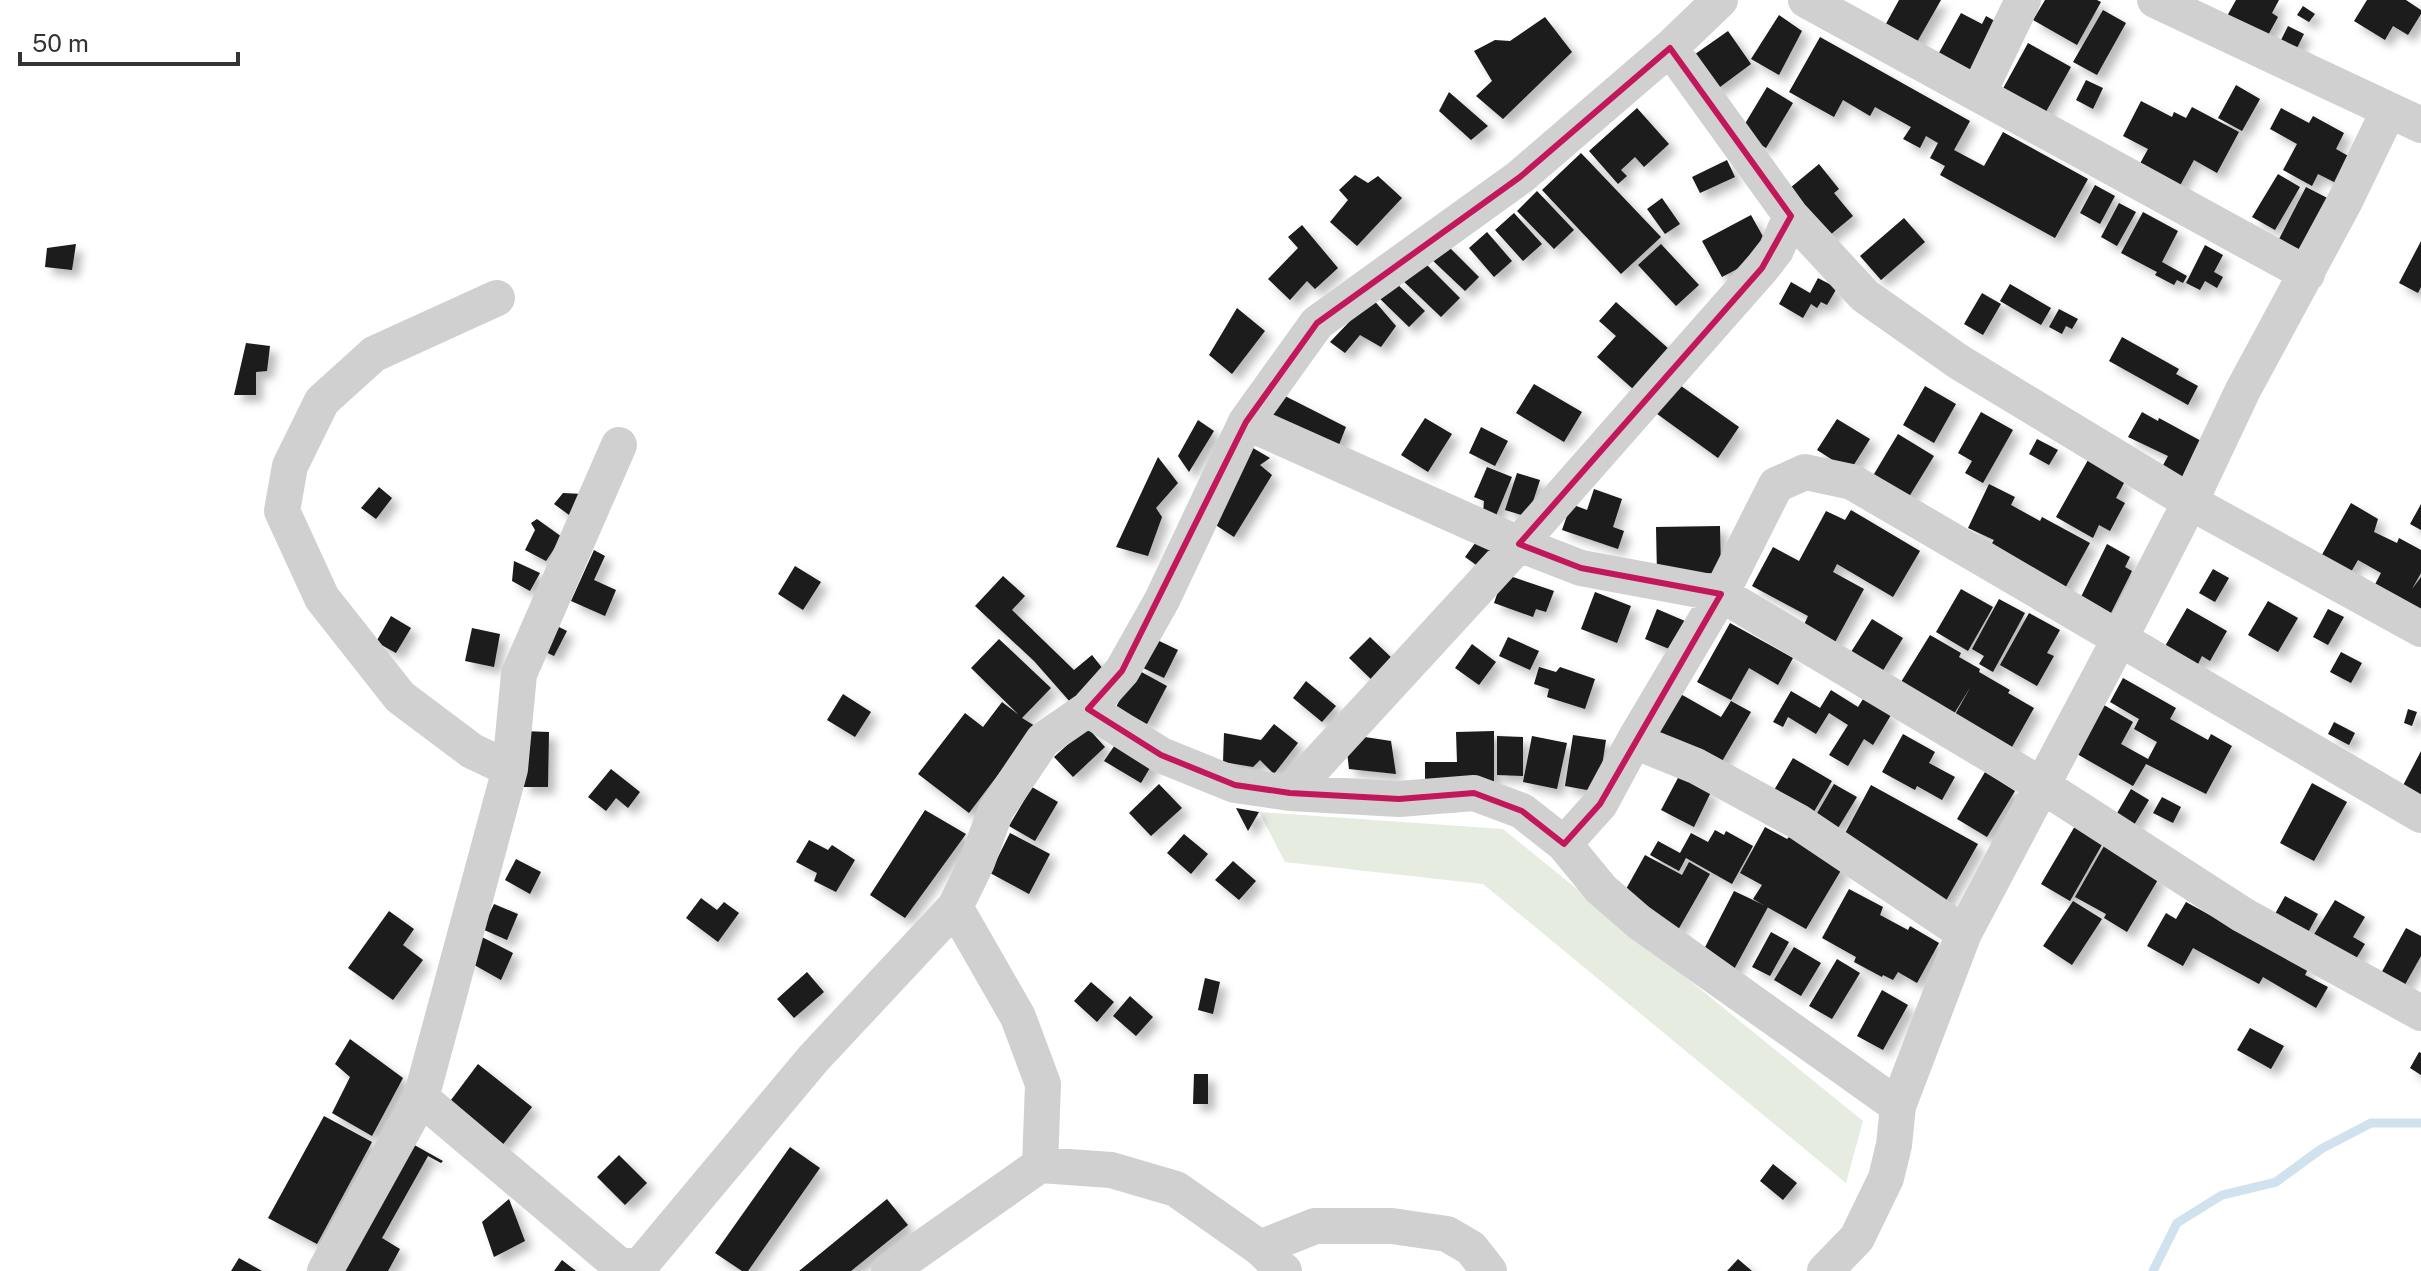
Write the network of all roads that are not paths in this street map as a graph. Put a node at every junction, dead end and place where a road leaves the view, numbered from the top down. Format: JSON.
{"nodes":[{"id":1,"x":1720,"y":0,"type":"edge"},
{"id":2,"x":1806,"y":0,"type":"edge"},
{"id":3,"x":2023,"y":0,"type":"edge"},
{"id":4,"x":2155,"y":0,"type":"edge"},
{"id":5,"x":2208,"y":12,"type":"edge"},
{"id":6,"x":1670,"y":48,"type":"junction"},
{"id":7,"x":1978,"y":94,"type":"junction"},
{"id":8,"x":2405,"y":118,"type":"edge"},
{"id":9,"x":1791,"y":216,"type":"junction"},
{"id":10,"x":2307,"y":274,"type":"junction"},
{"id":11,"x":497,"y":298,"type":"dead end"},
{"id":12,"x":1246,"y":422,"type":"junction"},
{"id":13,"x":619,"y":445,"type":"dead end"},
{"id":14,"x":2190,"y":502,"type":"junction"},
{"id":15,"x":1519,"y":544,"type":"junction"},
{"id":16,"x":1721,"y":594,"type":"junction"},
{"id":17,"x":2421,"y":629,"type":"edge"},
{"id":18,"x":2119,"y":640,"type":"junction"},
{"id":19,"x":1088,"y":709,"type":"junction"},
{"id":20,"x":1634,"y":741,"type":"junction"},
{"id":21,"x":510,"y":769,"type":"junction"},
{"id":22,"x":2043,"y":786,"type":"junction"},
{"id":23,"x":1290,"y":793,"type":"junction"},
{"id":24,"x":2421,"y":815,"type":"edge"},
{"id":25,"x":1564,"y":844,"type":"junction"},
{"id":26,"x":955,"y":907,"type":"junction"},
{"id":27,"x":1964,"y":933,"type":"junction"},
{"id":28,"x":2421,"y":1013,"type":"edge"},
{"id":29,"x":421,"y":1098,"type":"junction"},
{"id":30,"x":1898,"y":1106,"type":"junction"},
{"id":31,"x":1040,"y":1165,"type":"junction"},
{"id":32,"x":1272,"y":1259,"type":"edge"},
{"id":33,"x":618,"y":1269,"type":"edge"},
{"id":34,"x":325,"y":1271,"type":"edge"},
{"id":35,"x":889,"y":1271,"type":"edge"},
{"id":36,"x":1489,"y":1271,"type":"edge"},
{"id":37,"x":1825,"y":1271,"type":"edge"}],
"edges":[{"from":1,"to":6,"type":"street"},
{"from":2,"to":7,"type":"street"},
{"from":3,"to":7,"type":"street"},
{"from":4,"to":5,"type":"street"},
{"from":5,"to":8,"type":"street"},
{"from":6,"to":9,"type":"street"},
{"from":6,"to":12,"type":"street"},
{"from":7,"to":10,"type":"street"},
{"from":8,"to":10,"type":"street"},
{"from":9,"to":14,"type":"street"},
{"from":9,"to":15,"type":"street"},
{"from":10,"to":14,"type":"street"},
{"from":11,"to":21,"type":"street"},
{"from":12,"to":15,"type":"street"},
{"from":12,"to":19,"type":"street"},
{"from":13,"to":21,"type":"street"},
{"from":14,"to":17,"type":"street"},
{"from":14,"to":18,"type":"street"},
{"from":15,"to":16,"type":"street"},
{"from":15,"to":23,"type":"street"},
{"from":16,"to":18,"type":"street"},
{"from":16,"to":20,"type":"street"},
{"from":16,"to":22,"type":"street"},
{"from":18,"to":22,"type":"street"},
{"from":18,"to":24,"type":"street"},
{"from":19,"to":23,"type":"street"},
{"from":19,"to":26,"type":"street"},
{"from":20,"to":25,"type":"street"},
{"from":20,"to":27,"type":"street"},
{"from":21,"to":29,"type":"street"},
{"from":22,"to":27,"type":"street"},
{"from":22,"to":28,"type":"street"},
{"from":23,"to":25,"type":"street"},
{"from":25,"to":30,"type":"street"},
{"from":26,"to":31,"type":"street"},
{"from":26,"to":33,"type":"street"},
{"from":27,"to":30,"type":"street"},
{"from":29,"to":33,"type":"street"},
{"from":29,"to":34,"type":"street"},
{"from":30,"to":37,"type":"street"},
{"from":31,"to":32,"type":"street"},
{"from":31,"to":35,"type":"street"},
{"from":32,"to":36,"type":"street"}]}
